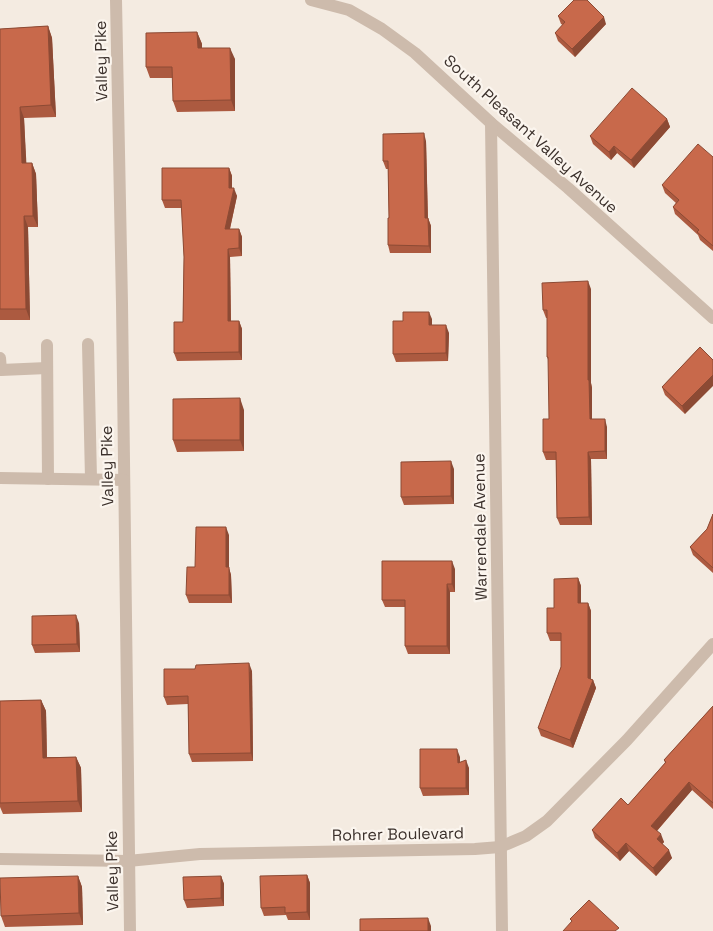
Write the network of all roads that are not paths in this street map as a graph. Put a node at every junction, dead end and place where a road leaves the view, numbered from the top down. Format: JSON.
{"nodes":[{"id":1,"x":116,"y":0,"type":"edge"},
{"id":2,"x":310,"y":0,"type":"edge"},
{"id":3,"x":492,"y":123,"type":"junction"},
{"id":4,"x":713,"y":318,"type":"edge"},
{"id":5,"x":88,"y":344,"type":"dead end"},
{"id":6,"x":47,"y":345,"type":"dead end"},
{"id":7,"x":0,"y":358,"type":"edge"},
{"id":8,"x":47,"y":368,"type":"junction"},
{"id":9,"x":0,"y":478,"type":"edge"},
{"id":10,"x":48,"y":479,"type":"junction"},
{"id":11,"x":91,"y":480,"type":"junction"},
{"id":12,"x":124,"y":480,"type":"junction"},
{"id":13,"x":713,"y":644,"type":"edge"},
{"id":14,"x":500,"y":847,"type":"junction"},
{"id":15,"x":0,"y":859,"type":"edge"},
{"id":16,"x":128,"y":861,"type":"junction"},
{"id":17,"x":130,"y":931,"type":"edge"},
{"id":18,"x":502,"y":931,"type":"edge"}],
"edges":[{"from":1,"to":12,"type":"street","name":"Valley Pike"},
{"from":2,"to":3,"type":"street","name":"South Pleasant Valley Avenue"},
{"from":3,"to":4,"type":"street","name":"South Pleasant Valley Avenue"},
{"from":3,"to":14,"type":"street","name":"Warrendale Avenue"},
{"from":5,"to":11,"type":"street"},
{"from":6,"to":8,"type":"street"},
{"from":7,"to":8,"type":"street"},
{"from":8,"to":10,"type":"street"},
{"from":9,"to":10,"type":"street"},
{"from":10,"to":11,"type":"street"},
{"from":11,"to":12,"type":"street"},
{"from":12,"to":16,"type":"street","name":"Valley Pike"},
{"from":13,"to":14,"type":"street","name":"Rohrer Boulevard"},
{"from":14,"to":16,"type":"street","name":"Rohrer Boulevard"},
{"from":14,"to":18,"type":"street","name":"Warrendale Avenue"},
{"from":15,"to":16,"type":"street","name":"Rohrer Boulevard"},
{"from":16,"to":17,"type":"street","name":"Valley Pike"}]}
